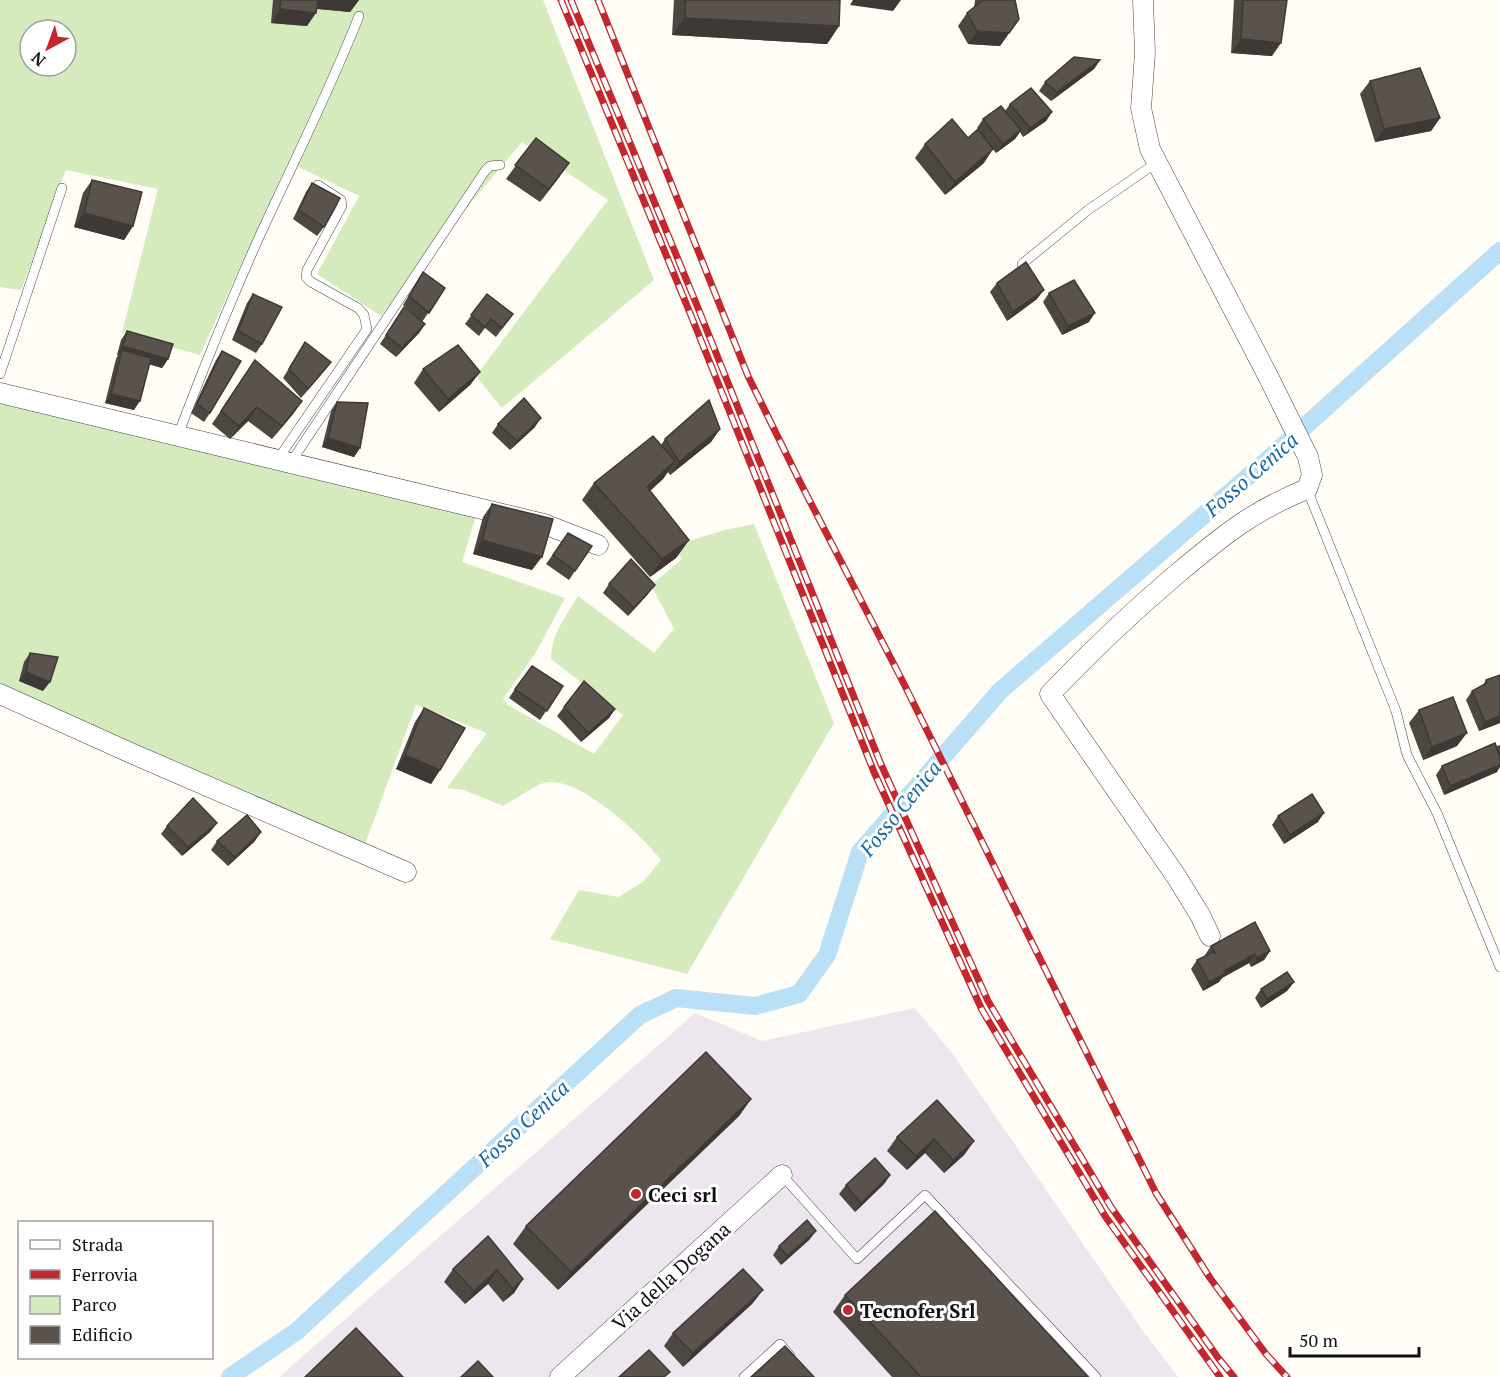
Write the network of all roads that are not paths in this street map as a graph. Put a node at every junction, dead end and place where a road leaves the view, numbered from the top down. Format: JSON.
{"nodes":[{"id":1,"x":1143,"y":0,"type":"edge"},
{"id":2,"x":359,"y":16,"type":"dead end"},
{"id":3,"x":1156,"y":163,"type":"junction"},
{"id":4,"x":500,"y":165,"type":"dead end"},
{"id":5,"x":318,"y":185,"type":"edge"},
{"id":6,"x":62,"y":188,"type":"dead end"},
{"id":7,"x":1022,"y":264,"type":"edge"},
{"id":8,"x":0,"y":374,"type":"edge"},
{"id":9,"x":0,"y":393,"type":"edge"},
{"id":10,"x":178,"y":435,"type":"junction"},
{"id":11,"x":284,"y":461,"type":"junction"},
{"id":12,"x":1307,"y":489,"type":"junction"},
{"id":13,"x":598,"y":545,"type":"dead end"},
{"id":14,"x":0,"y":694,"type":"edge"},
{"id":15,"x":406,"y":872,"type":"dead end"},
{"id":16,"x":1210,"y":936,"type":"dead end"},
{"id":17,"x":1500,"y":968,"type":"edge"},
{"id":18,"x":782,"y":1175,"type":"joint"},
{"id":19,"x":795,"y":1361,"type":"edge"},
{"id":20,"x":560,"y":1377,"type":"edge"},
{"id":21,"x":744,"y":1377,"type":"edge"},
{"id":22,"x":1096,"y":1377,"type":"edge"}],
"edges":[{"from":1,"to":3,"type":"street"},
{"from":2,"to":10,"type":"lane"},
{"from":3,"to":7,"type":"lane"},
{"from":3,"to":12,"type":"street"},
{"from":4,"to":11,"type":"lane"},
{"from":5,"to":11,"type":"lane"},
{"from":6,"to":8,"type":"lane"},
{"from":9,"to":10,"type":"street"},
{"from":10,"to":11,"type":"street"},
{"from":11,"to":13,"type":"street"},
{"from":12,"to":16,"type":"street"},
{"from":12,"to":17,"type":"lane"},
{"from":14,"to":15,"type":"street"},
{"from":18,"to":20,"type":"street","name":"Via della Dogana"},
{"from":18,"to":22,"type":"lane"},
{"from":19,"to":21,"type":"lane"}]}
